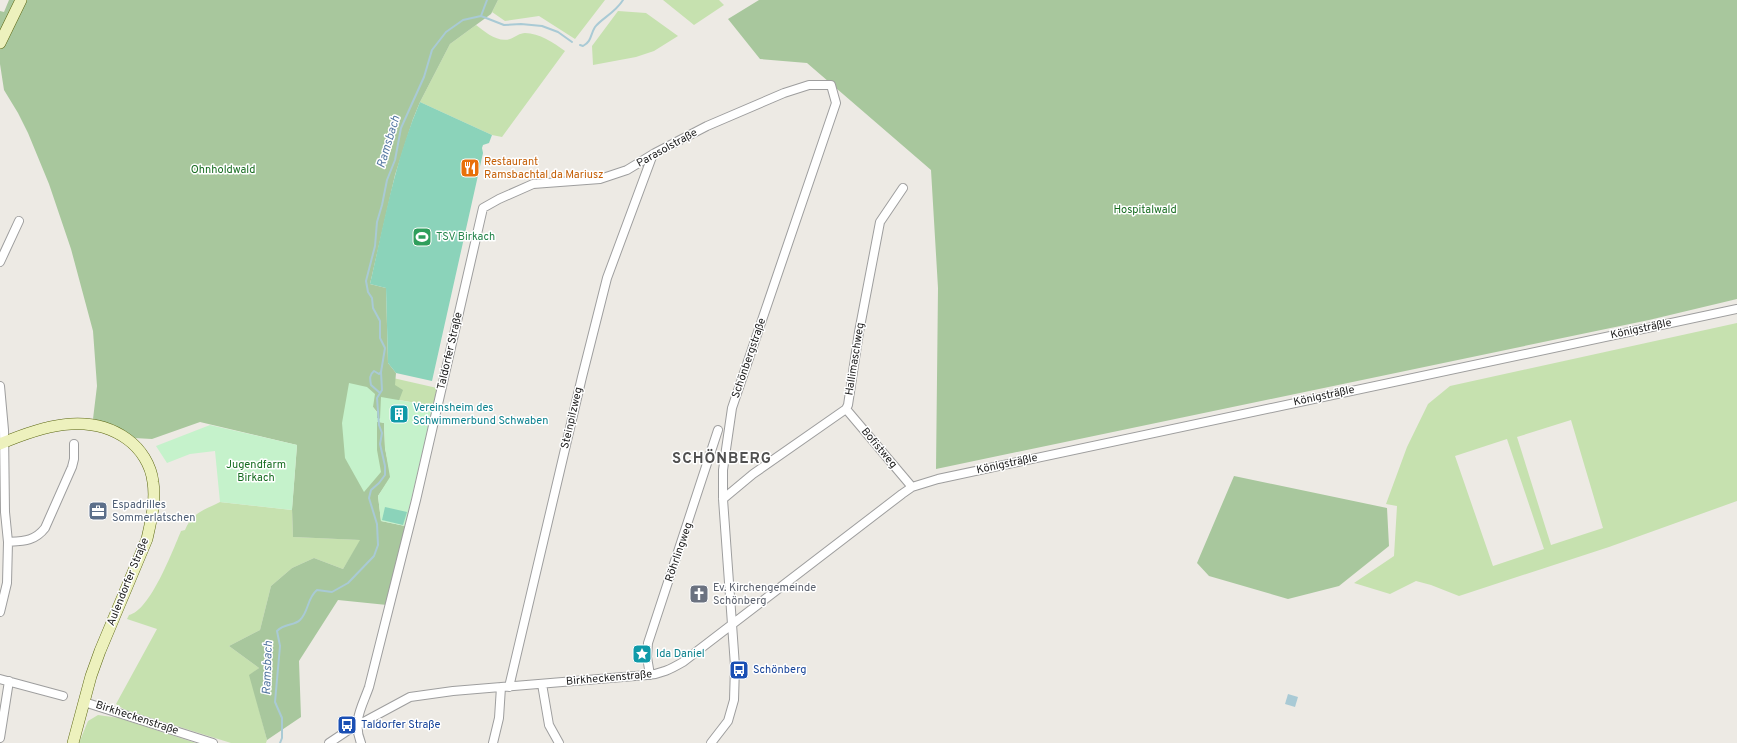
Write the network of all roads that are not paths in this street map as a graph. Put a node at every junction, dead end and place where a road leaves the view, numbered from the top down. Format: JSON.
{"nodes":[{"id":1,"x":21,"y":0,"type":"edge"},
{"id":2,"x":0,"y":43,"type":"edge"},
{"id":3,"x":836,"y":103,"type":"joint"},
{"id":4,"x":653,"y":154,"type":"junction"},
{"id":5,"x":903,"y":188,"type":"dead end"},
{"id":6,"x":483,"y":208,"type":"joint"},
{"id":7,"x":20,"y":222,"type":"dead end"},
{"id":8,"x":0,"y":262,"type":"edge"},
{"id":9,"x":1737,"y":309,"type":"edge"},
{"id":10,"x":0,"y":386,"type":"edge"},
{"id":11,"x":846,"y":409,"type":"junction"},
{"id":12,"x":718,"y":430,"type":"dead end"},
{"id":13,"x":2,"y":444,"type":"edge"},
{"id":14,"x":74,"y":444,"type":"dead end"},
{"id":15,"x":912,"y":487,"type":"junction"},
{"id":16,"x":723,"y":498,"type":"junction"},
{"id":17,"x":2,"y":513,"type":"edge"},
{"id":18,"x":8,"y":542,"type":"junction"},
{"id":19,"x":0,"y":612,"type":"edge"},
{"id":20,"x":731,"y":623,"type":"junction"},
{"id":21,"x":650,"y":675,"type":"junction"},
{"id":22,"x":0,"y":679,"type":"edge"},
{"id":23,"x":9,"y":681,"type":"junction"},
{"id":24,"x":542,"y":684,"type":"junction"},
{"id":25,"x":505,"y":687,"type":"junction"},
{"id":26,"x":63,"y":696,"type":"dead end"},
{"id":27,"x":84,"y":702,"type":"junction"},
{"id":28,"x":357,"y":726,"type":"junction"},
{"id":29,"x":0,"y":738,"type":"edge"},
{"id":30,"x":73,"y":743,"type":"edge"},
{"id":31,"x":213,"y":743,"type":"edge"},
{"id":32,"x":330,"y":743,"type":"edge"},
{"id":33,"x":361,"y":743,"type":"edge"},
{"id":34,"x":493,"y":743,"type":"edge"},
{"id":35,"x":560,"y":743,"type":"edge"},
{"id":36,"x":711,"y":743,"type":"edge"}],
"edges":[{"from":1,"to":2,"type":"main road"},
{"from":3,"to":4,"type":"street","name":"Parasolstraße"},
{"from":3,"to":16,"type":"street","name":"Schönbergstraße"},
{"from":4,"to":6,"type":"street","name":"Parasolstraße"},
{"from":4,"to":25,"type":"street","name":"Steinpilzweg"},
{"from":5,"to":11,"type":"street","name":"Hallimaschweg"},
{"from":6,"to":28,"type":"street","name":"Taldorfer Straße"},
{"from":7,"to":8,"type":"street"},
{"from":9,"to":15,"type":"street","name":"Königsträßle"},
{"from":10,"to":13,"type":"street"},
{"from":11,"to":15,"type":"street","name":"Bofistweg"},
{"from":11,"to":16,"type":"street","name":"Hallimaschweg"},
{"from":12,"to":21,"type":"street","name":"Röhrlingweg"},
{"from":13,"to":17,"type":"street"},
{"from":13,"to":27,"type":"main road","name":"Aulendorfer Straße"},
{"from":14,"to":18,"type":"street"},
{"from":15,"to":20,"type":"street","name":"Birkheckenstraße"},
{"from":16,"to":20,"type":"street","name":"Schönbergstraße"},
{"from":17,"to":18,"type":"street"},
{"from":18,"to":19,"type":"street"},
{"from":20,"to":21,"type":"street","name":"Birkheckenstraße"},
{"from":20,"to":36,"type":"street","name":"Schönbergstraße"},
{"from":21,"to":24,"type":"street","name":"Birkheckenstraße"},
{"from":22,"to":23,"type":"street"},
{"from":23,"to":26,"type":"street"},
{"from":23,"to":29,"type":"street"},
{"from":24,"to":25,"type":"street","name":"Birkheckenstraße"},
{"from":24,"to":35,"type":"street"},
{"from":25,"to":28,"type":"street","name":"Birkheckenstraße"},
{"from":25,"to":34,"type":"street","name":"Steinpilzweg"},
{"from":27,"to":30,"type":"main road","name":"Aulendorfer Straße"},
{"from":27,"to":31,"type":"street","name":"Birkheckenstraße"},
{"from":28,"to":32,"type":"street","name":"Birkheckenstraße"},
{"from":28,"to":33,"type":"street"}]}
